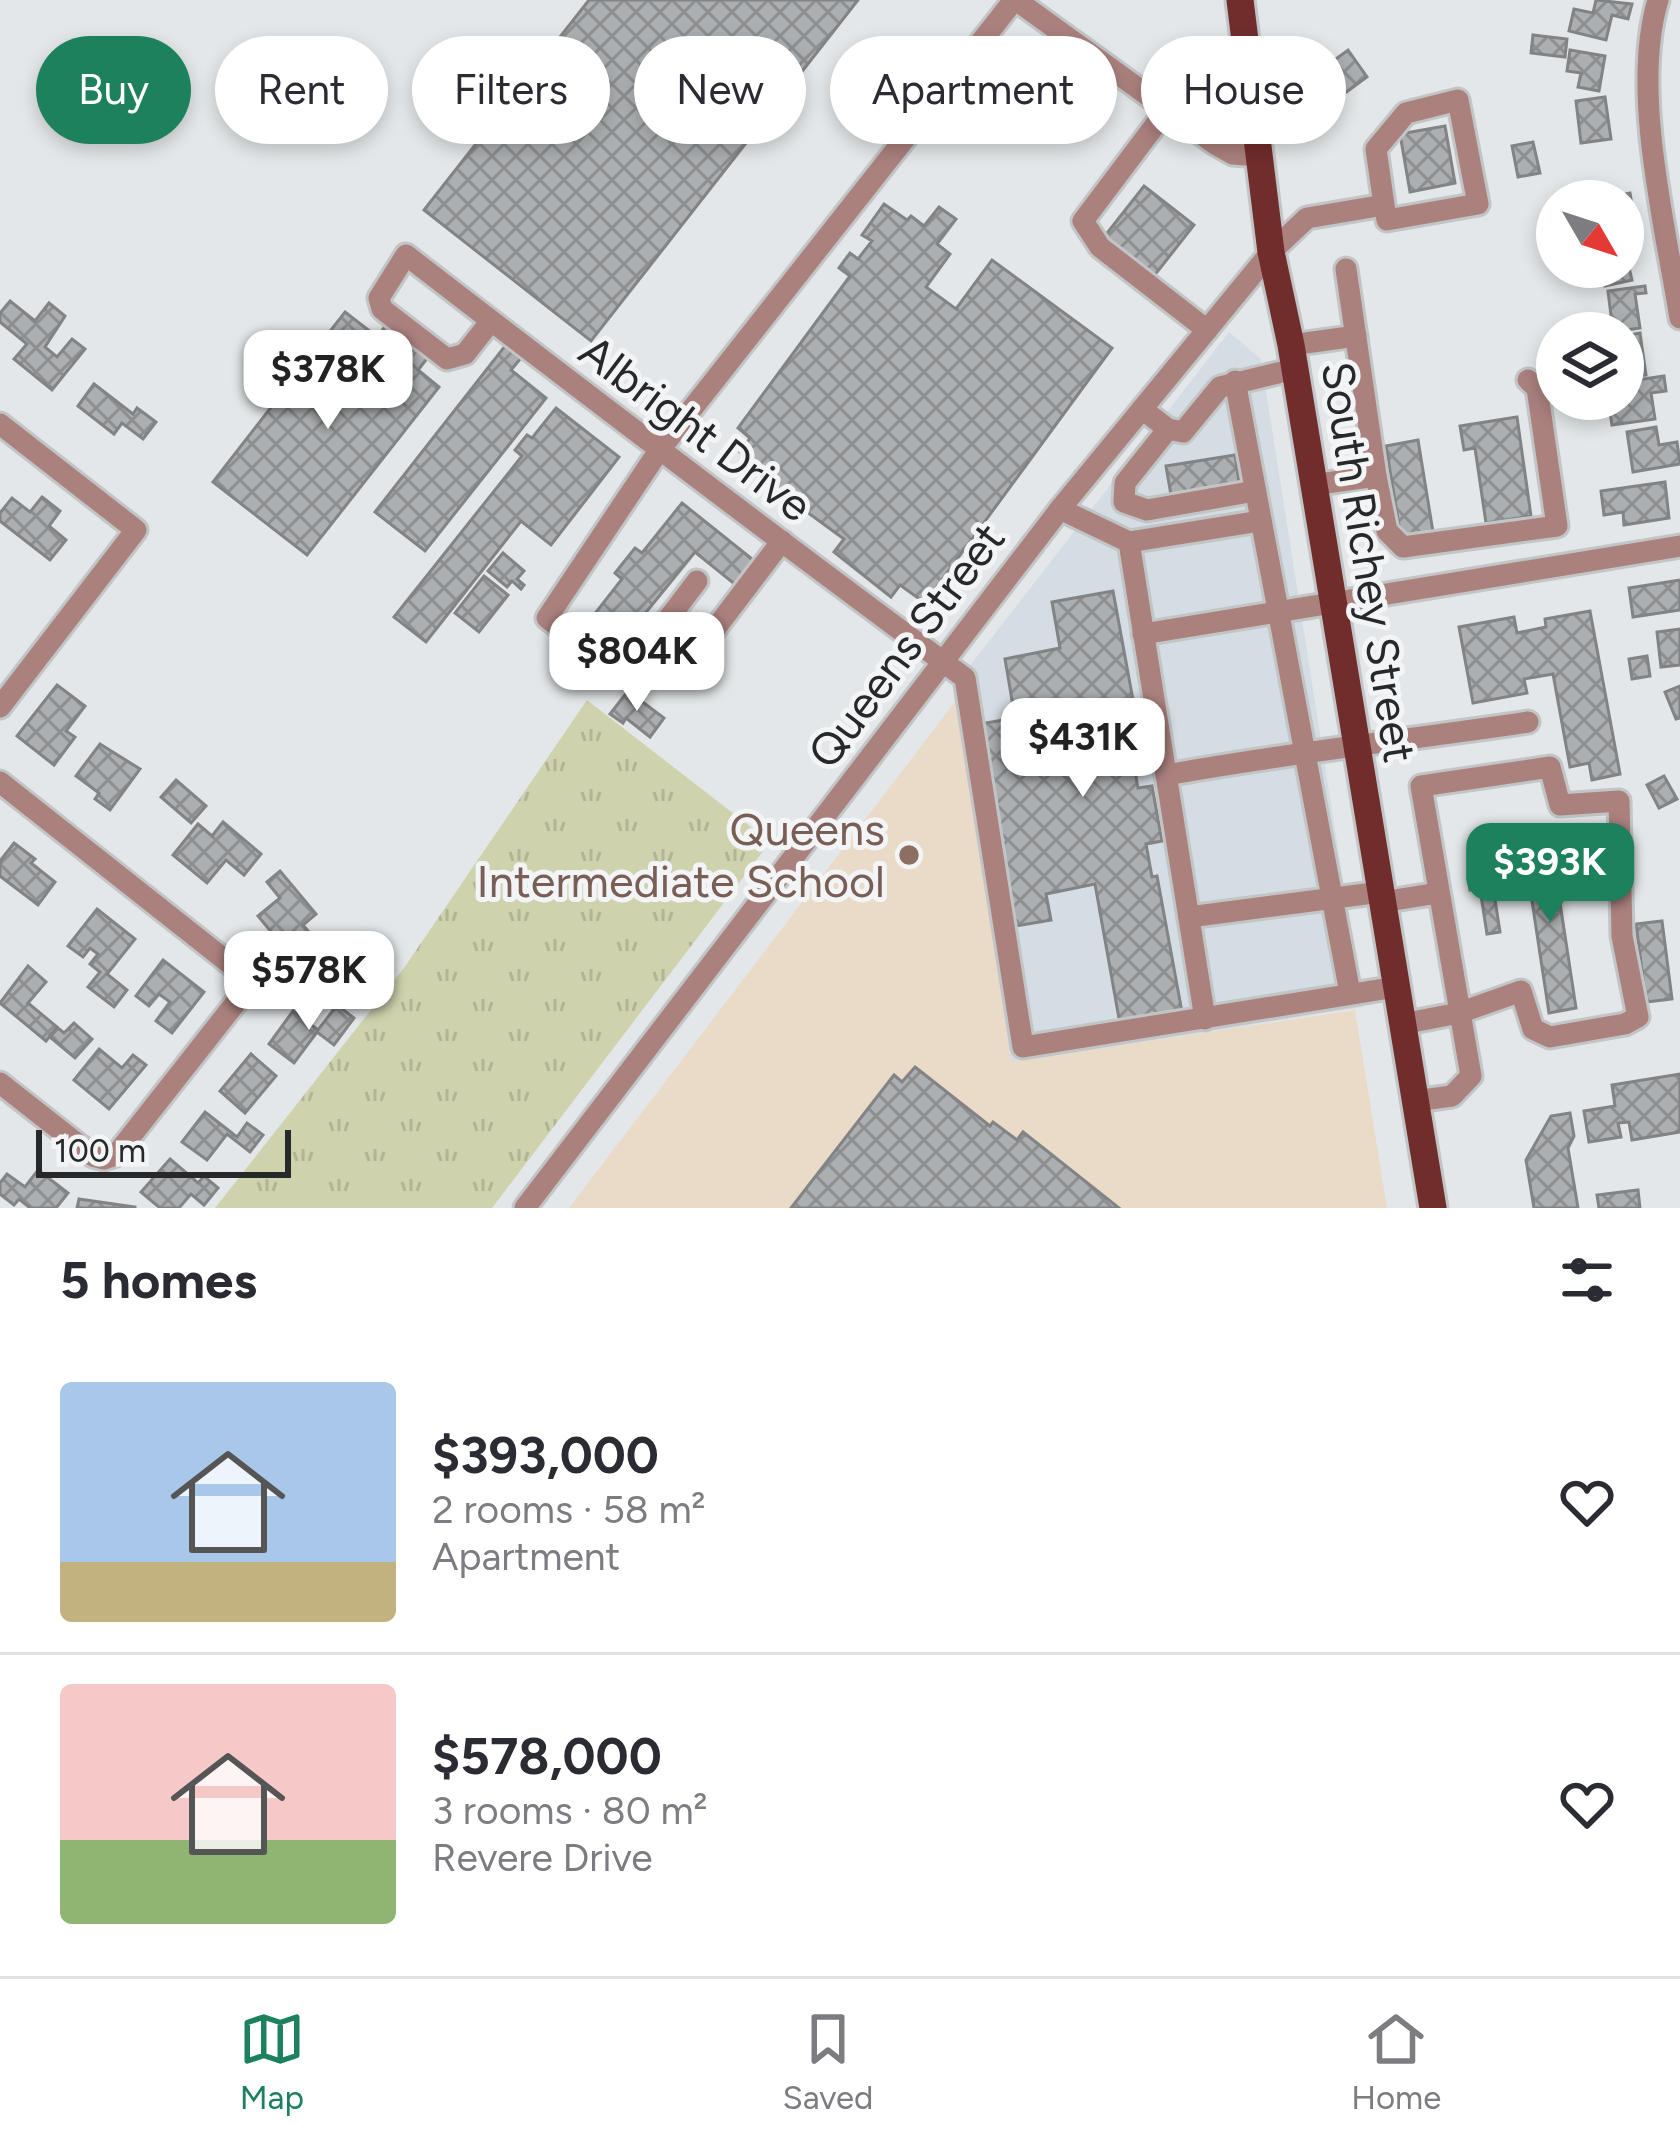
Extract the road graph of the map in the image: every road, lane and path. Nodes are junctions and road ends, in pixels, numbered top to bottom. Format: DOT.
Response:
graph roads {
  1 [pos="1015,0"];
  2 [pos="1240,0"];
  3 [pos="1658,0"];
  4 [pos="1041,7"];
  5 [pos="1141,92"];
  6 [pos="1141,144"];
  7 [pos="1217,144"];
  8 [pos="1260,156"];
  9 [pos="1384,205"];
  10 [pos="1671,211"];
  11 [pos="1271,252"];
  12 [pos="1346,269"];
  13 [pos="1680,318"];
  14 [pos="491,321"];
  15 [pos="1207,330"];
  16 [pos="1356,336"];
  17 [pos="1292,357"];
  18 [pos="1528,380"];
  19 [pos="1235,381"];
  20 [pos="1142,409"];
  21 [pos="0,424"];
  22 [pos="1168,429"];
  23 [pos="658,452"];
  24 [pos="1376,476"];
  25 [pos="1312,485"];
  26 [pos="1255,491"];
  27 [pos="1060,509"];
  28 [pos="1260,521"];
  29 [pos="1557,526"];
  30 [pos="782,542"];
  31 [pos="1129,542"];
  32 [pos="1433,543"];
  33 [pos="1680,547"];
  34 [pos="1564,565"];
  35 [pos="697,581"];
  36 [pos="1442,584"];
  37 [pos="1333,602"];
  38 [pos="1278,613"];
  39 [pos="1143,634"];
  40 [pos="942,661"];
  41 [pos="624,677"];
  42 [pos="0,707"];
  43 [pos="1528,722"];
  44 [pos="1357,747"];
  45 [pos="1304,750"];
  46 [pos="1166,775"];
  47 [pos="0,782"];
  48 [pos="1438,893"];
  49 [pos="1382,897"];
  50 [pos="1332,898"];
  51 [pos="1189,917"];
  52 [pos="1396,987"];
  53 [pos="1350,994"];
  54 [pos="1459,1013"];
  55 [pos="1205,1019"];
  56 [pos="1402,1024"];
  57 [pos="0,1083"];
  58 [pos="1415,1101"];
  59 [pos="525,1208"];
  60 [pos="1433,1208"];
  1 -- 4 [label="street"];
  1 -- 23 [label="street"];
  2 -- 8 [label="main road, South Richey Street"];
  3 -- 10 [label="street"];
  4 -- 5 [label="street"];
  6 -- 15 [label="street"];
  7 -- 8 [label="street"];
  8 -- 11 [label="main road, South Richey Street"];
  9 -- 9 [label="street, Queens Street"];
  9 -- 11 [label="street, Queens Street"];
  10 -- 13 [label="street"];
  11 -- 15 [label="street, Queens Street"];
  11 -- 17 [label="main road, South Richey Street"];
  12 -- 16 [label="street"];
  14 -- 14 [label="street, Albright Drive"];
  14 -- 23 [label="street, Albright Drive"];
  15 -- 20 [label="street, Queens Street"];
  16 -- 17 [label="street"];
  16 -- 24 [label="street"];
  17 -- 19 [label="street"];
  17 -- 25 [label="main road, South Richey Street"];
  18 -- 29 [label="street"];
  19 -- 22 [label="street"];
  19 -- 26 [label="street"];
  20 -- 22 [label="street"];
  20 -- 27 [label="street, Queens Street"];
  21 -- 42 [label="street"];
  22 -- 26 [label="street"];
  23 -- 30 [label="street, Albright Drive"];
  23 -- 41 [label="street"];
  24 -- 25 [label="street"];
  24 -- 32 [label="street"];
  25 -- 37 [label="main road, South Richey Street"];
  26 -- 28 [label="street"];
  27 -- 31 [label="street"];
  27 -- 40 [label="street, Queens Street"];
  28 -- 31 [label="street"];
  28 -- 38 [label="street"];
  29 -- 32 [label="street"];
  29 -- 34 [label="street"];
  30 -- 40 [label="street, Albright Drive"];
  30 -- 41 [label="street"];
  31 -- 39 [label="street"];
  32 -- 36 [label="street"];
  33 -- 34 [label="street"];
  34 -- 36 [label="street"];
  35 -- 41 [label="street"];
  36 -- 37 [label="street"];
  37 -- 38 [label="street"];
  37 -- 44 [label="main road, South Richey Street"];
  38 -- 39 [label="street"];
  38 -- 45 [label="street"];
  39 -- 46 [label="street"];
  40 -- 55 [label="street"];
  40 -- 59 [label="street, Queens Street"];
  43 -- 44 [label="street"];
  44 -- 45 [label="street"];
  44 -- 49 [label="main road, South Richey Street"];
  45 -- 46 [label="street"];
  45 -- 50 [label="street"];
  46 -- 51 [label="street"];
  47 -- 57 [label="street"];
  48 -- 49 [label="street"];
  48 -- 54 [label="street"];
  48 -- 54 [label="street"];
  49 -- 50 [label="street"];
  49 -- 52 [label="main road, South Richey Street"];
  50 -- 51 [label="street"];
  50 -- 53 [label="street"];
  51 -- 55 [label="street"];
  52 -- 53 [label="street"];
  52 -- 56 [label="main road, South Richey Street"];
  53 -- 55 [label="street"];
  54 -- 56 [label="street"];
  54 -- 58 [label="street"];
  56 -- 58 [label="main road, South Richey Street"];
  58 -- 60 [label="main road, South Richey Street"];
}
